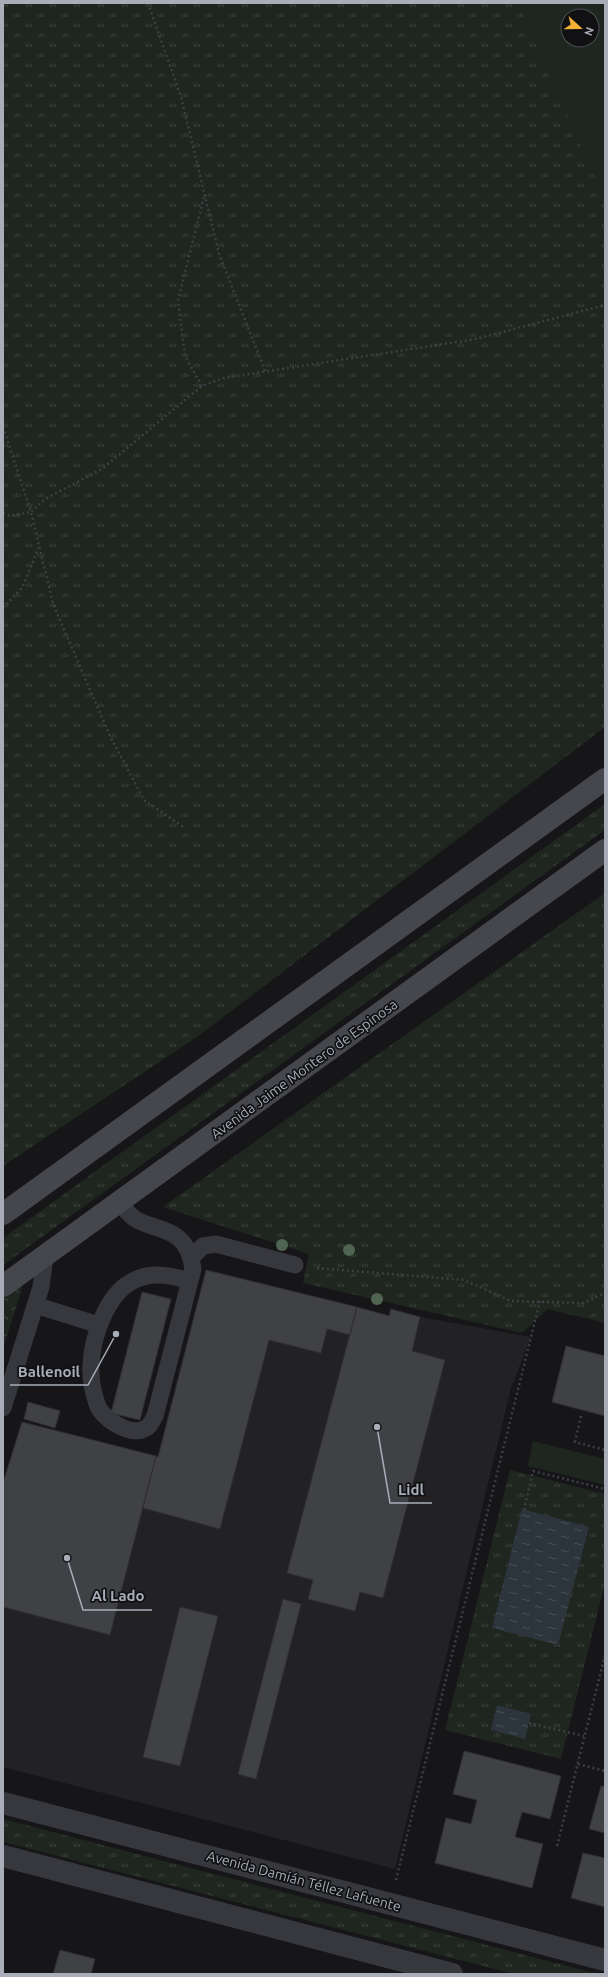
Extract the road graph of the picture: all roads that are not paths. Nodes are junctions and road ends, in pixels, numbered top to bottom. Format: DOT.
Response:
graph roads {
  1 [pos="605,779"];
  2 [pos="605,850"];
  3 [pos="122,1201"];
  4 [pos="3,1214"];
  5 [pos="45,1257"];
  6 [pos="192,1257"];
  7 [pos="295,1265"];
  8 [pos="190,1281"];
  9 [pos="3,1286"];
  10 [pos="35,1305"];
  11 [pos="99,1325"];
  12 [pos="3,1408"];
  13 [pos="3,1803"];
  14 [pos="3,1856"];
  15 [pos="605,1960"];
  16 [pos="452,1974"];
  1 -- 4 [label="main road"];
  2 -- 3 [label="main road, Avenida Jaime Montero de Espinosa"];
  3 -- 5 [label="main road, Avenida Jaime Montero de Espinosa"];
  3 -- 6 [label="lane"];
  5 -- 9 [label="main road, Avenida Jaime Montero de Espinosa"];
  5 -- 10 [label="lane"];
  6 -- 7 [label="lane"];
  6 -- 8 [label="lane"];
  8 -- 11 [label="lane"];
  8 -- 11 [label="lane"];
  10 -- 11 [label="lane"];
  10 -- 12 [label="lane"];
  13 -- 15 [label="street, Avenida Damián Téllez Lafuente"];
  14 -- 16 [label="street"];
}
